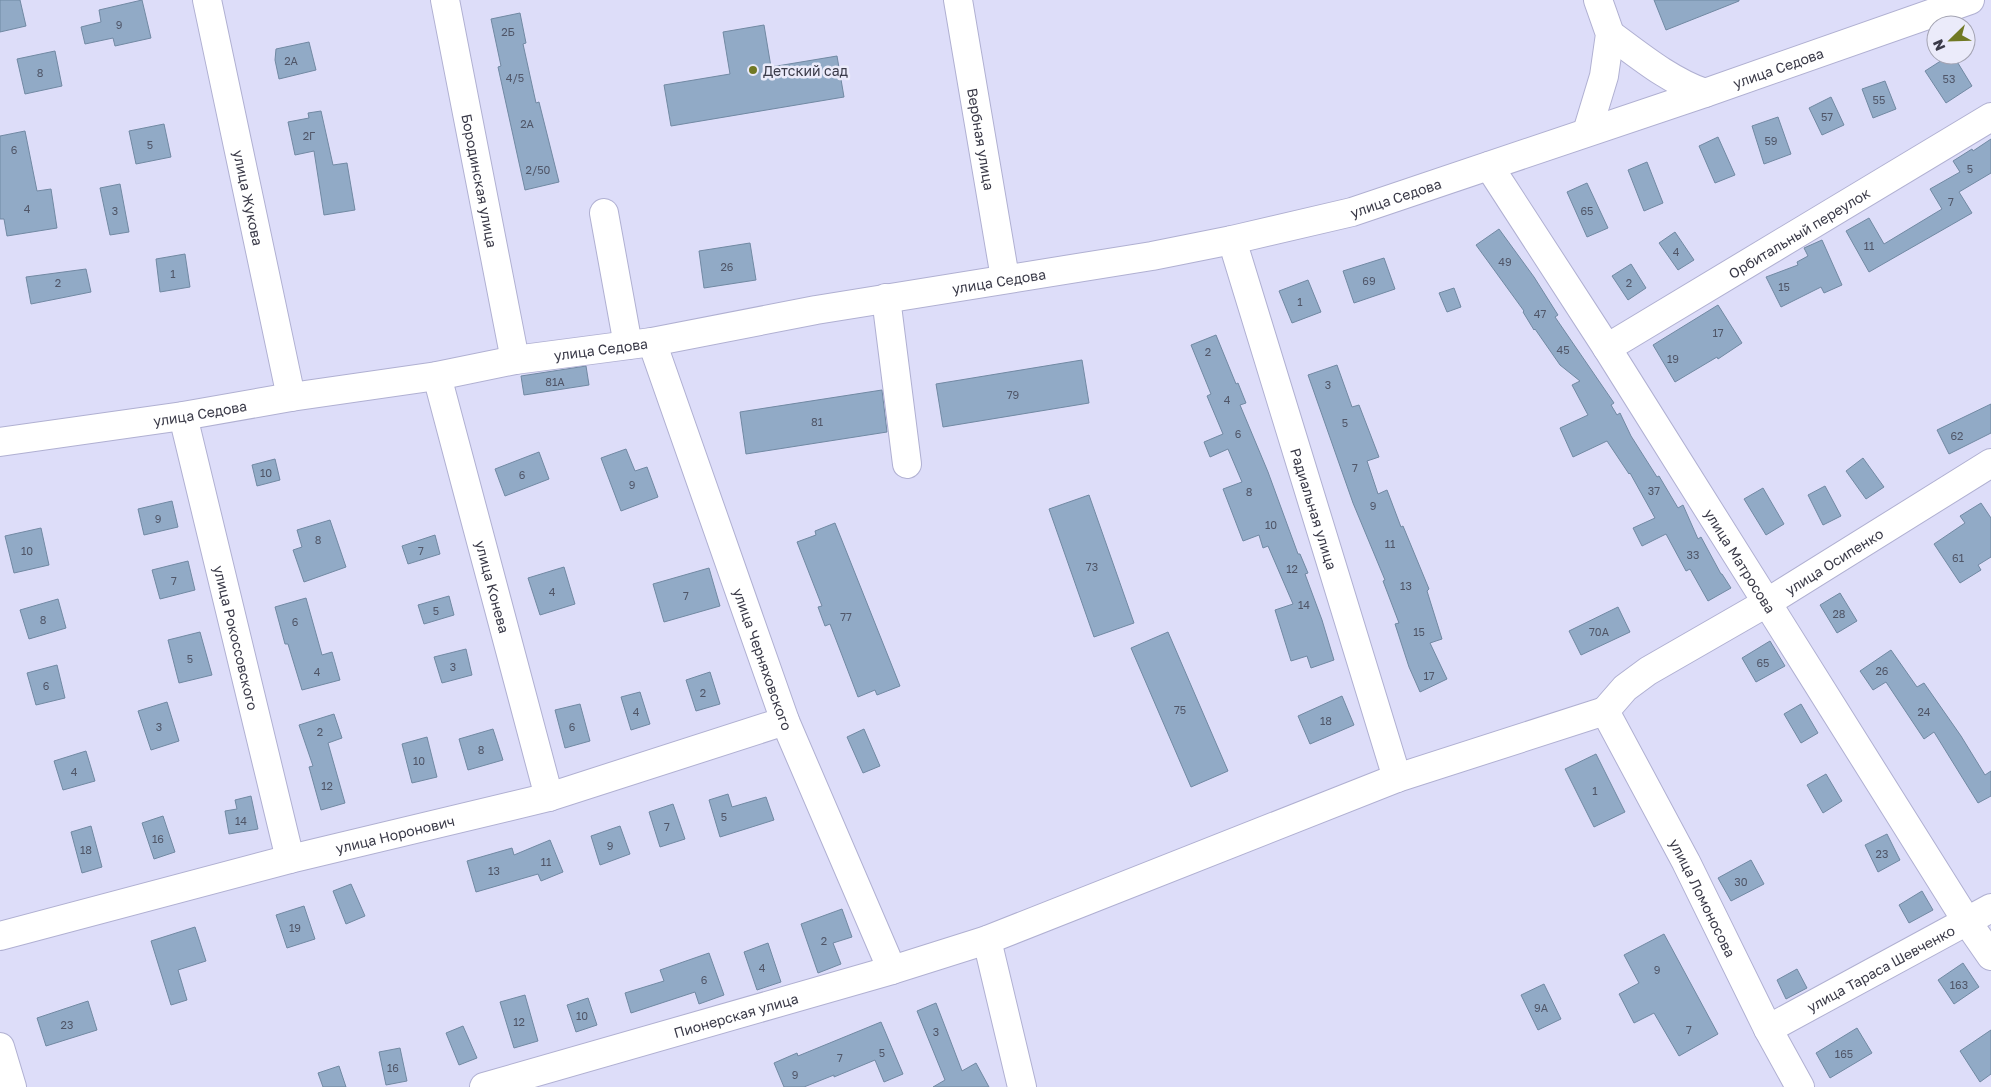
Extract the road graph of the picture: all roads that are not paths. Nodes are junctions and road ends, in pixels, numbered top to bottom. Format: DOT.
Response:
graph roads {
  1 [pos="207,0"];
  2 [pos="445,0"];
  3 [pos="449,0"];
  4 [pos="958,0"];
  5 [pos="1598,0"];
  6 [pos="1970,0"];
  7 [pos="1610,34"];
  8 [pos="1706,93"];
  9 [pos="1991,117"];
  10 [pos="1587,132"];
  11 [pos="1489,166"];
  12 [pos="604,213"];
  13 [pos="1232,240"];
  14 [pos="1006,278"];
  15 [pos="886,298"];
  16 [pos="640,344"];
  17 [pos="1607,348"];
  18 [pos="515,360"];
  19 [pos="437,376"];
  20 [pos="291,397"];
  21 [pos="183,416"];
  22 [pos="1,435"];
  23 [pos="1991,462"];
  24 [pos="907,464"];
  25 [pos="1768,602"];
  26 [pos="1605,711"];
  27 [pos="785,721"];
  28 [pos="1397,778"];
  29 [pos="549,796"];
  30 [pos="290,859"];
  31 [pos="1991,908"];
  32 [pos="1966,920"];
  33 [pos="0,936"];
  34 [pos="987,940"];
  35 [pos="1991,956"];
  36 [pos="892,970"];
  37 [pos="1768,1029"];
  38 [pos="0,1047"];
  39 [pos="12,1087"];
  40 [pos="484,1087"];
  41 [pos="1022,1087"];
  42 [pos="1800,1087"];
  1 -- 20 [label="street, улица Жукова"];
  2 -- 3 [label="street"];
  2 -- 18 [label="street, Бородинская улица"];
  4 -- 14 [label="street, Вербная улица"];
  5 -- 7 [label="street"];
  6 -- 8 [label="street, улица Седова"];
  7 -- 8 [label="street"];
  7 -- 10 [label="street"];
  8 -- 10 [label="street, улица Седова"];
  9 -- 17 [label="street, Орбитальный переулок"];
  10 -- 11 [label="street, улица Седова"];
  11 -- 13 [label="street, улица Седова"];
  11 -- 17 [label="street, улица Матросова"];
  12 -- 16 [label="street, улица Черняховского"];
  13 -- 14 [label="street, улица Седова"];
  13 -- 28 [label="street, Радиальная улица"];
  14 -- 15 [label="street, улица Седова"];
  15 -- 16 [label="street, улица Седова"];
  15 -- 24 [label="street"];
  16 -- 18 [label="street, улица Седова"];
  16 -- 27 [label="street, улица Черняховского"];
  17 -- 25 [label="street, улица Матросова"];
  18 -- 19 [label="street, улица Седова"];
  19 -- 20 [label="street, улица Седова"];
  19 -- 29 [label="street, улица Конева"];
  20 -- 21 [label="street, улица Седова"];
  21 -- 22 [label="street, улица Седова"];
  21 -- 30 [label="street, улица Рокоссовского"];
  23 -- 25 [label="street, улица Осипенко"];
  25 -- 26 [label="street, улица Осипенко"];
  25 -- 32 [label="street, улица Матросова"];
  26 -- 28 [label="street, Пионерская улица"];
  26 -- 37 [label="street, улица Ломоносова"];
  27 -- 29 [label="street, улица Норонович"];
  27 -- 36 [label="street, улица Черняховского"];
  28 -- 34 [label="street, Пионерская улица"];
  29 -- 30 [label="street, улица Норонович"];
  30 -- 33 [label="street, улица Норонович"];
  31 -- 32 [label="street, улица Тараса Шевченко"];
  32 -- 35 [label="street, улица Матросова"];
  32 -- 37 [label="street, улица Тараса Шевченко"];
  34 -- 36 [label="street, Пионерская улица"];
  34 -- 41 [label="street"];
  36 -- 40 [label="street, Пионерская улица"];
  37 -- 42 [label="street, улица Ломоносова"];
  38 -- 39 [label="street"];
}
